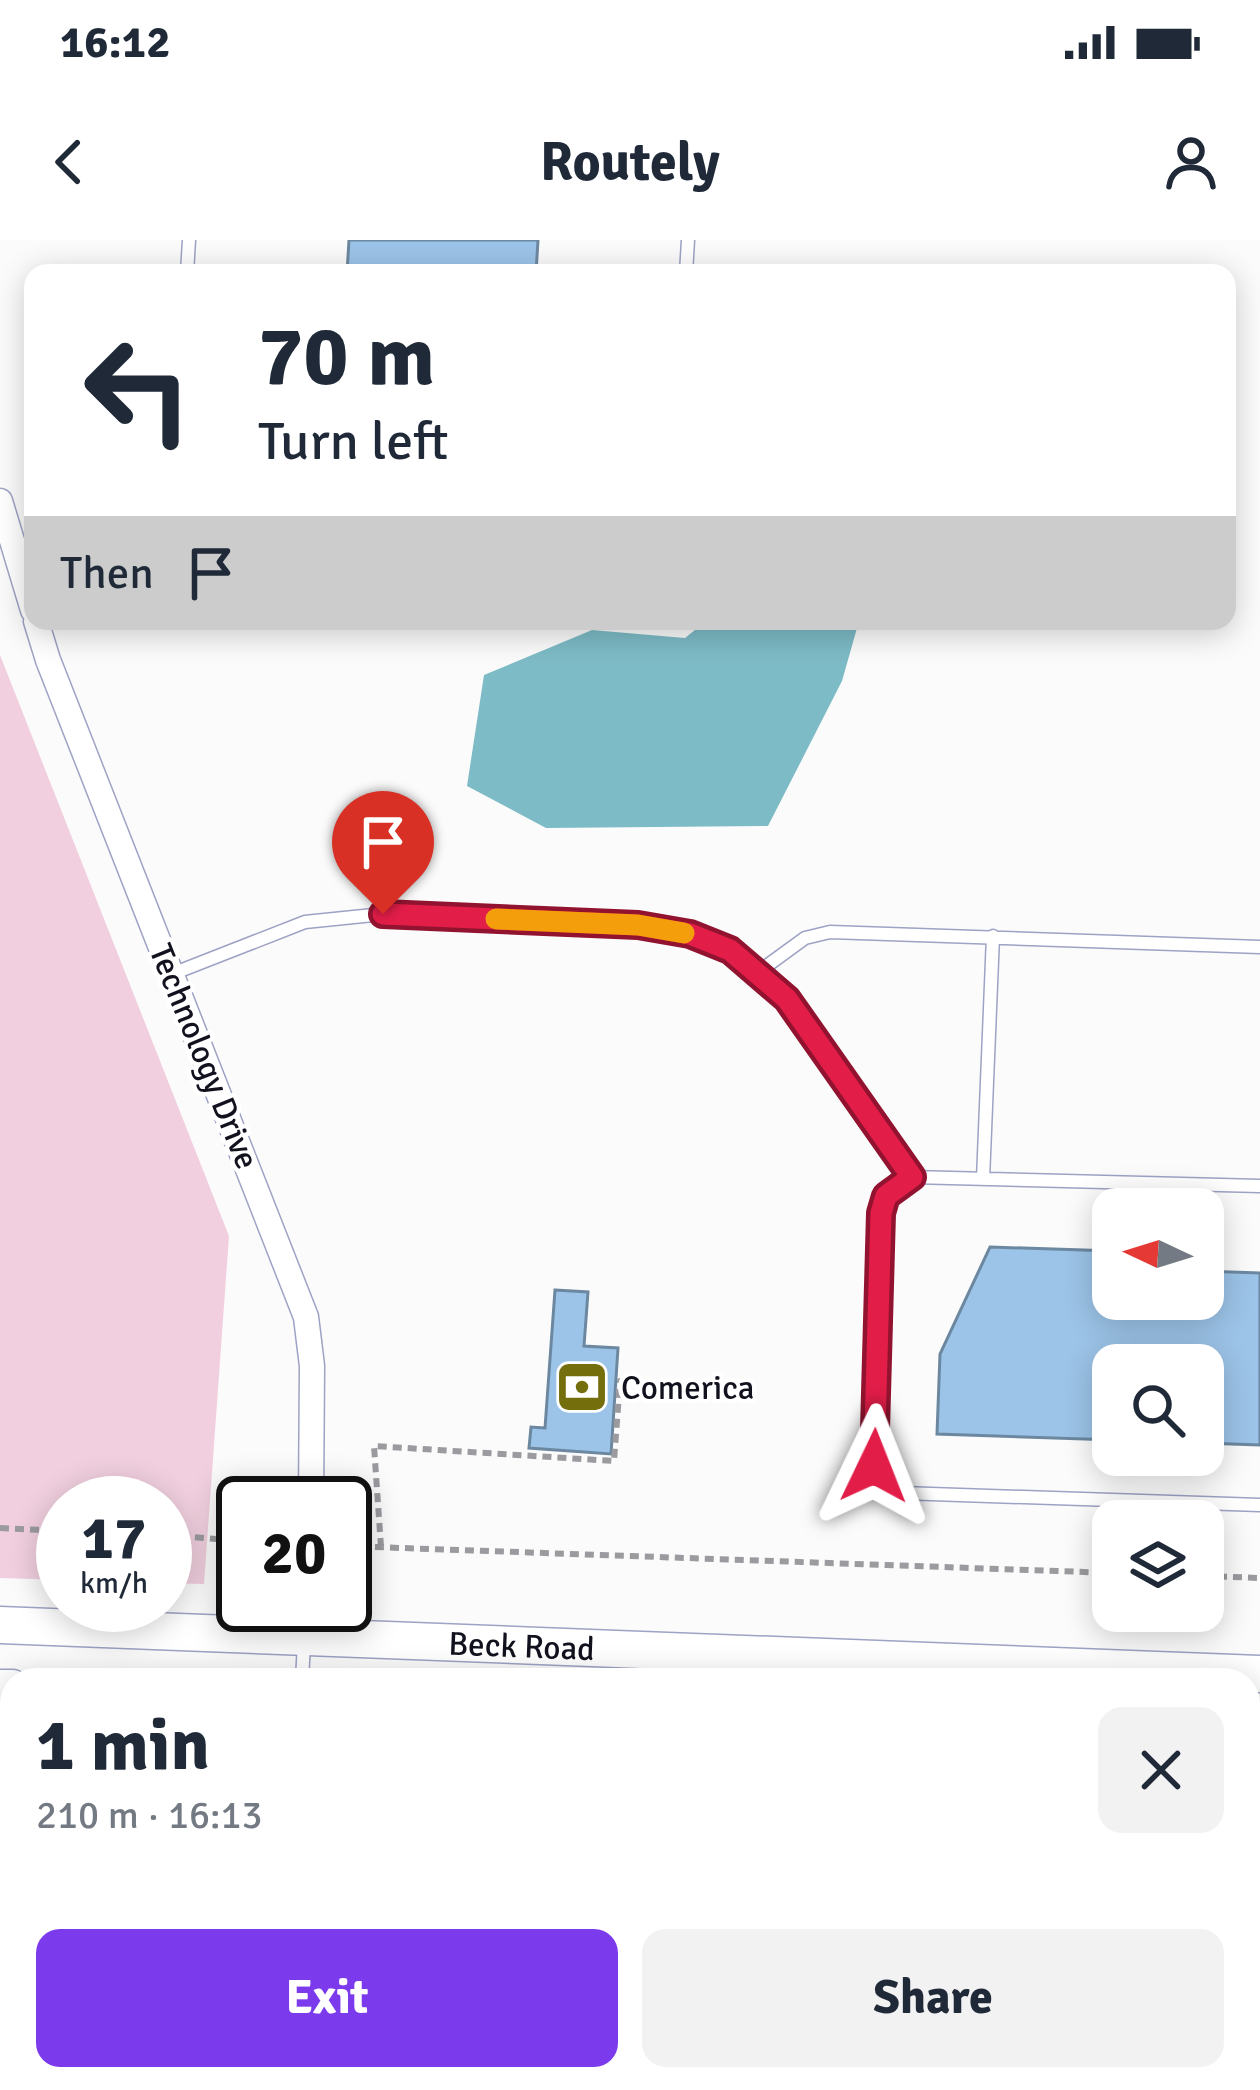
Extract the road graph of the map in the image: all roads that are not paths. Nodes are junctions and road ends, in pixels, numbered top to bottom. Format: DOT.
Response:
graph roads {
  1 [pos="0,501"];
  2 [pos="24,575"];
  3 [pos="39,630"];
  4 [pos="993,936"];
  5 [pos="1260,947"];
  6 [pos="172,974"];
  7 [pos="757,974"];
  8 [pos="912,1177"];
  9 [pos="983,1179"];
  10 [pos="1260,1186"];
  11 [pos="311,1476"];
  12 [pos="1260,1504"];
  13 [pos="216,1621"];
  14 [pos="0,1624"];
  15 [pos="372,1624"];
  16 [pos="304,1632"];
  17 [pos="303,1668"];
  18 [pos="1154,1668"];
  1 -- 2 [label="street"];
  3 -- 6 [label="street, Technology Drive"];
  4 -- 5 [label="lane"];
  4 -- 7 [label="lane"];
  4 -- 9 [label="lane"];
  6 -- 7 [label="lane"];
  6 -- 11 [label="street, Technology Drive"];
  7 -- 8 [label="lane"];
  8 -- 9 [label="lane"];
  8 -- 12 [label="lane"];
  9 -- 10 [label="lane"];
  13 -- 14 [label="main road, Beck Road"];
  15 -- 18 [label="main road, Beck Road"];
  16 -- 17 [label="lane"];
}
